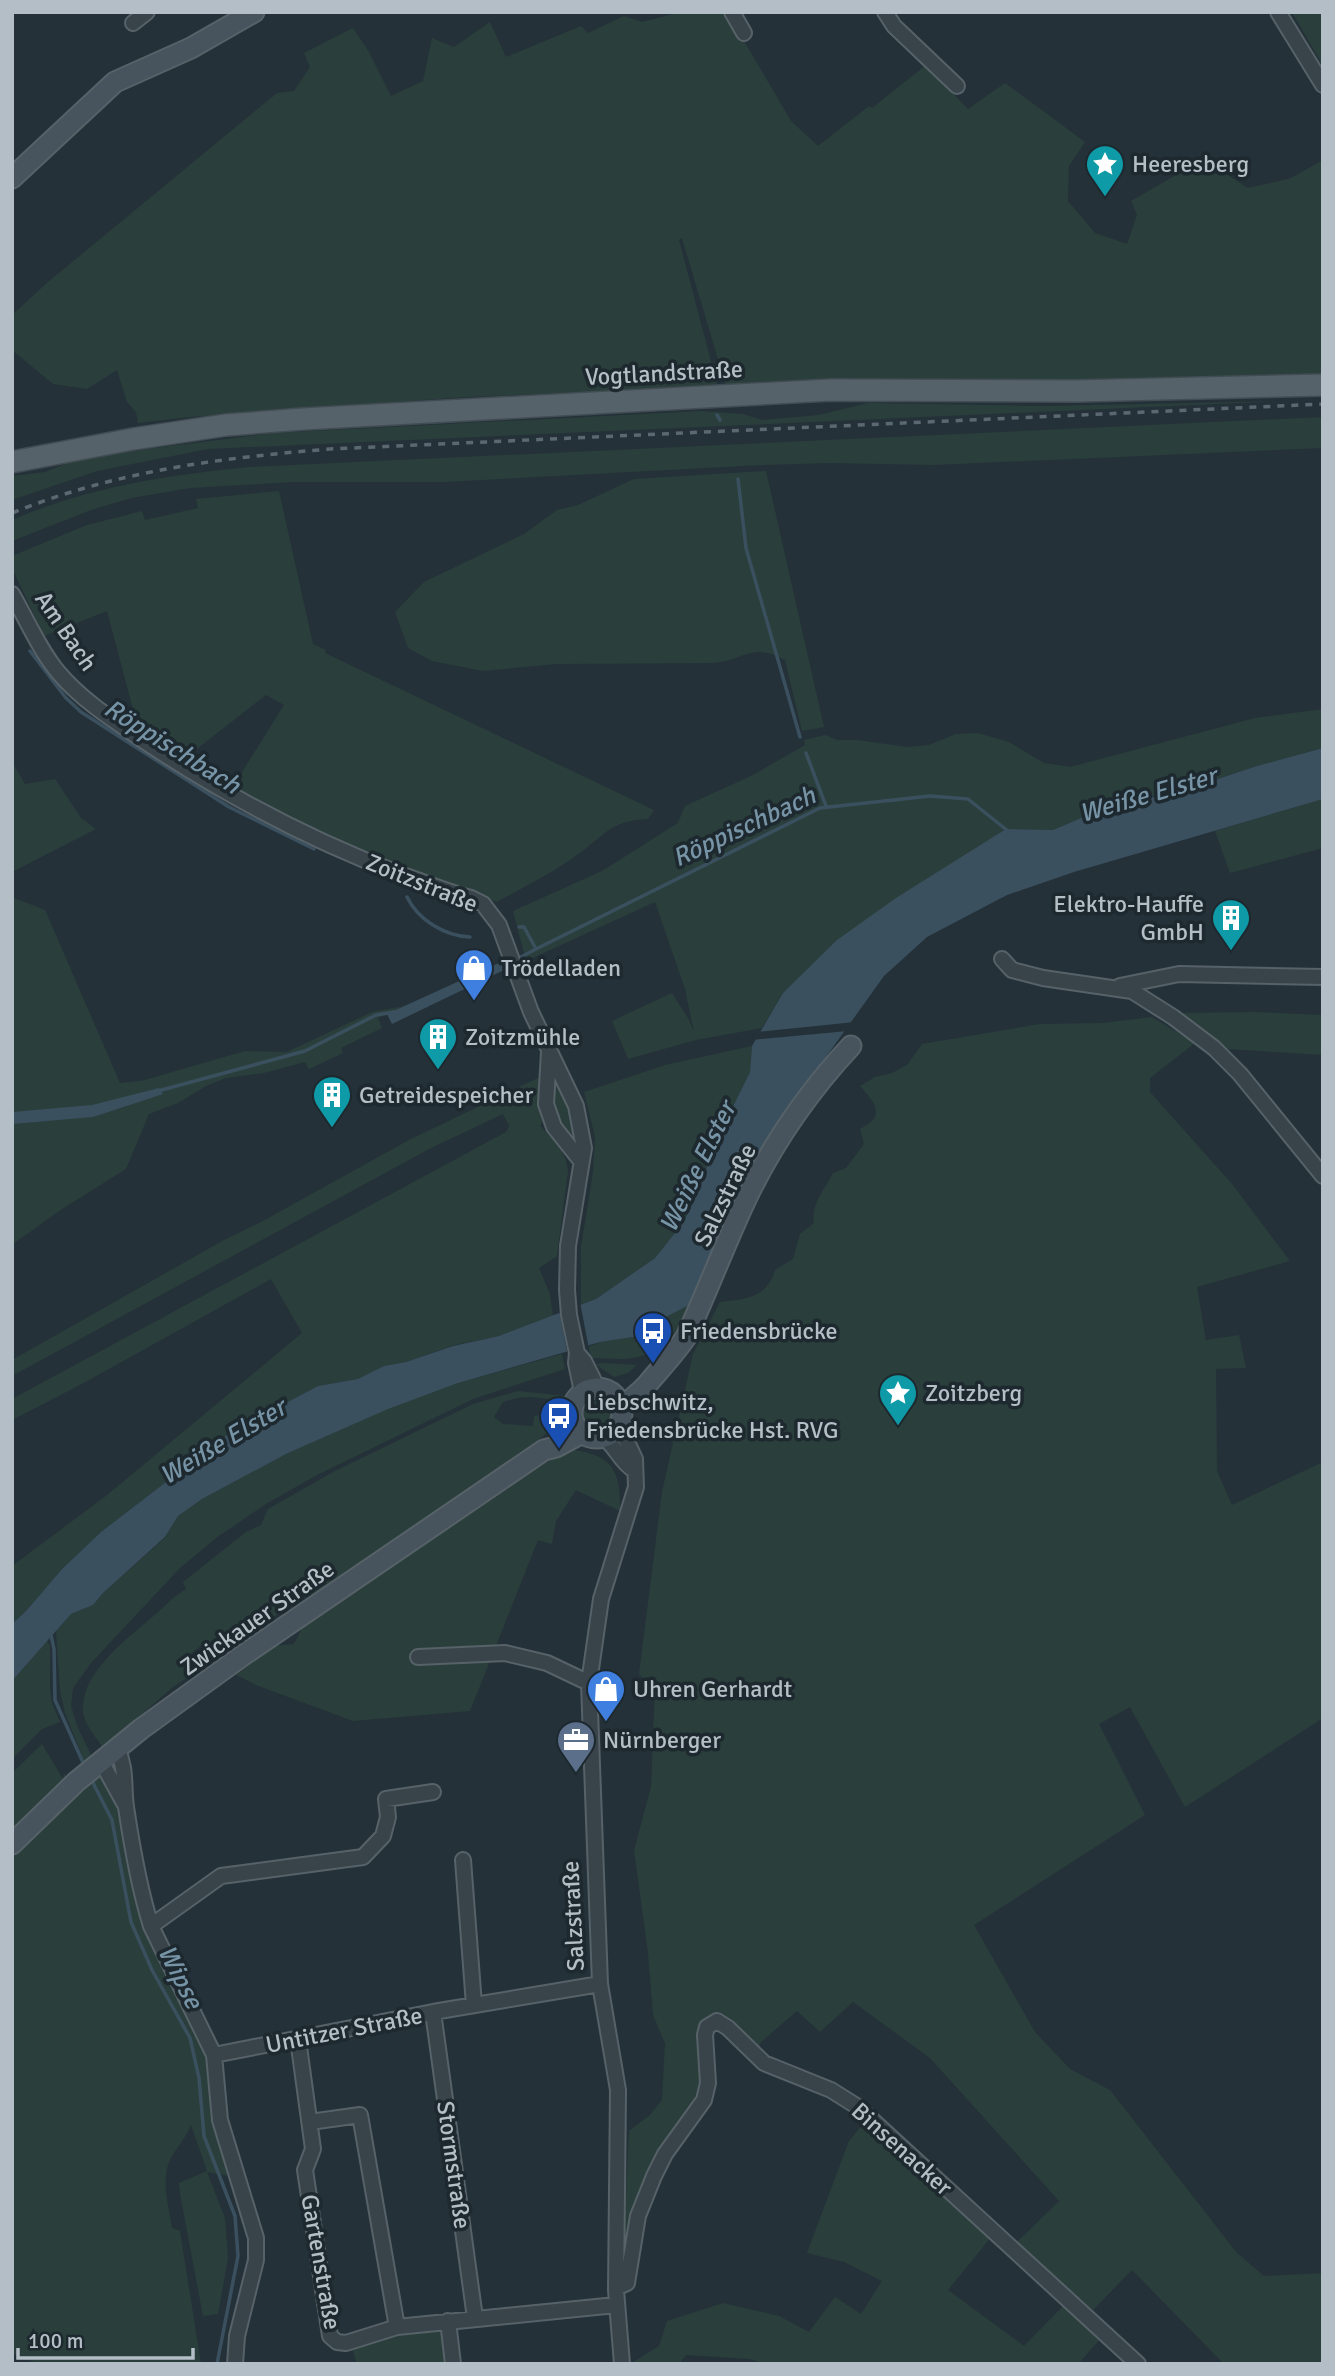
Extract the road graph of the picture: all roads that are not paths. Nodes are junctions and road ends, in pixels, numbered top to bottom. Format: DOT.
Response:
graph roads {
  1 [pos="147,12"];
  2 [pos="254,12"];
  3 [pos="732,12"];
  4 [pos="885,12"];
  5 [pos="1278,12"];
  6 [pos="133,23"];
  7 [pos="744,33"];
  8 [pos="1323,85"];
  9 [pos="957,86"];
  10 [pos="12,178"];
  11 [pos="1323,385"];
  12 [pos="17,459"];
  13 [pos="12,594"];
  14 [pos="254,808"];
  15 [pos="1002,959"];
  16 [pos="1323,977"];
  17 [pos="1115,987"];
  18 [pos="851,1046"];
  19 [pos="549,1051"];
  20 [pos="580,1161"];
  21 [pos="1322,1174"];
  22 [pos="606,1402"];
  23 [pos="577,1425"];
  24 [pos="603,1437"];
  25 [pos="634,1470"];
  26 [pos="418,1657"];
  27 [pos="589,1683"];
  28 [pos="106,1757"];
  29 [pos="433,1792"];
  30 [pos="126,1806"];
  31 [pos="12,1844"];
  32 [pos="463,1860"];
  33 [pos="151,1926"];
  34 [pos="600,1984"];
  35 [pos="474,2005"];
  36 [pos="433,2012"];
  37 [pos="298,2039"];
  38 [pos="214,2055"];
  39 [pos="310,2122"];
  40 [pos="616,2288"];
  41 [pos="617,2305"];
  42 [pos="475,2318"];
  43 [pos="448,2321"];
  44 [pos="397,2327"];
  45 [pos="235,2364"];
  46 [pos="453,2364"];
  47 [pos="622,2364"];
  48 [pos="1138,2364"];
  1 -- 6 [label="street"];
  2 -- 10 [label="main road"];
  3 -- 7 [label="street"];
  4 -- 9 [label="street"];
  5 -- 8 [label="street"];
  11 -- 12 [label="main road, Vogtlandstraße"];
  13 -- 14 [label="street, Am Bach"];
  14 -- 19 [label="street, Zoitzstraße"];
  15 -- 17 [label="street"];
  16 -- 17 [label="street"];
  17 -- 21 [label="street"];
  18 -- 22 [label="main road, Salzstraße"];
  19 -- 20 [label="street, Zoitzstraße"];
  19 -- 20 [label="street, Zoitzstraße"];
  20 -- 22 [label="street, Zoitzstraße"];
  22 -- 23 [label="main road"];
  22 -- 24 [label="main road"];
  22 -- 25 [label="street, Salzstraße"];
  23 -- 24 [label="main road"];
  23 -- 28 [label="main road, Zwickauer Straße"];
  24 -- 25 [label="street"];
  25 -- 27 [label="street, Salzstraße"];
  26 -- 27 [label="street"];
  27 -- 34 [label="street, Salzstraße"];
  28 -- 30 [label="street"];
  28 -- 30 [label="street"];
  28 -- 31 [label="main road, Zwickauer Straße"];
  29 -- 33 [label="street"];
  30 -- 33 [label="street"];
  32 -- 35 [label="street"];
  33 -- 38 [label="street"];
  34 -- 35 [label="street, Untitzer Straße"];
  34 -- 40 [label="street, Salzstraße"];
  35 -- 36 [label="street, Untitzer Straße"];
  36 -- 37 [label="street, Untitzer Straße"];
  36 -- 42 [label="street, Stormstraße"];
  37 -- 38 [label="street, Untitzer Straße"];
  37 -- 39 [label="street, Gartenstraße"];
  38 -- 45 [label="street"];
  39 -- 44 [label="street"];
  39 -- 44 [label="street, Gartenstraße"];
  40 -- 41 [label="street, Salzstraße"];
  40 -- 48 [label="street, Binsenacker"];
  41 -- 42 [label="street, Gartenstraße"];
  41 -- 47 [label="street, Salzstraße"];
  42 -- 43 [label="street, Gartenstraße"];
  43 -- 44 [label="street, Gartenstraße"];
  43 -- 46 [label="street"];
}
